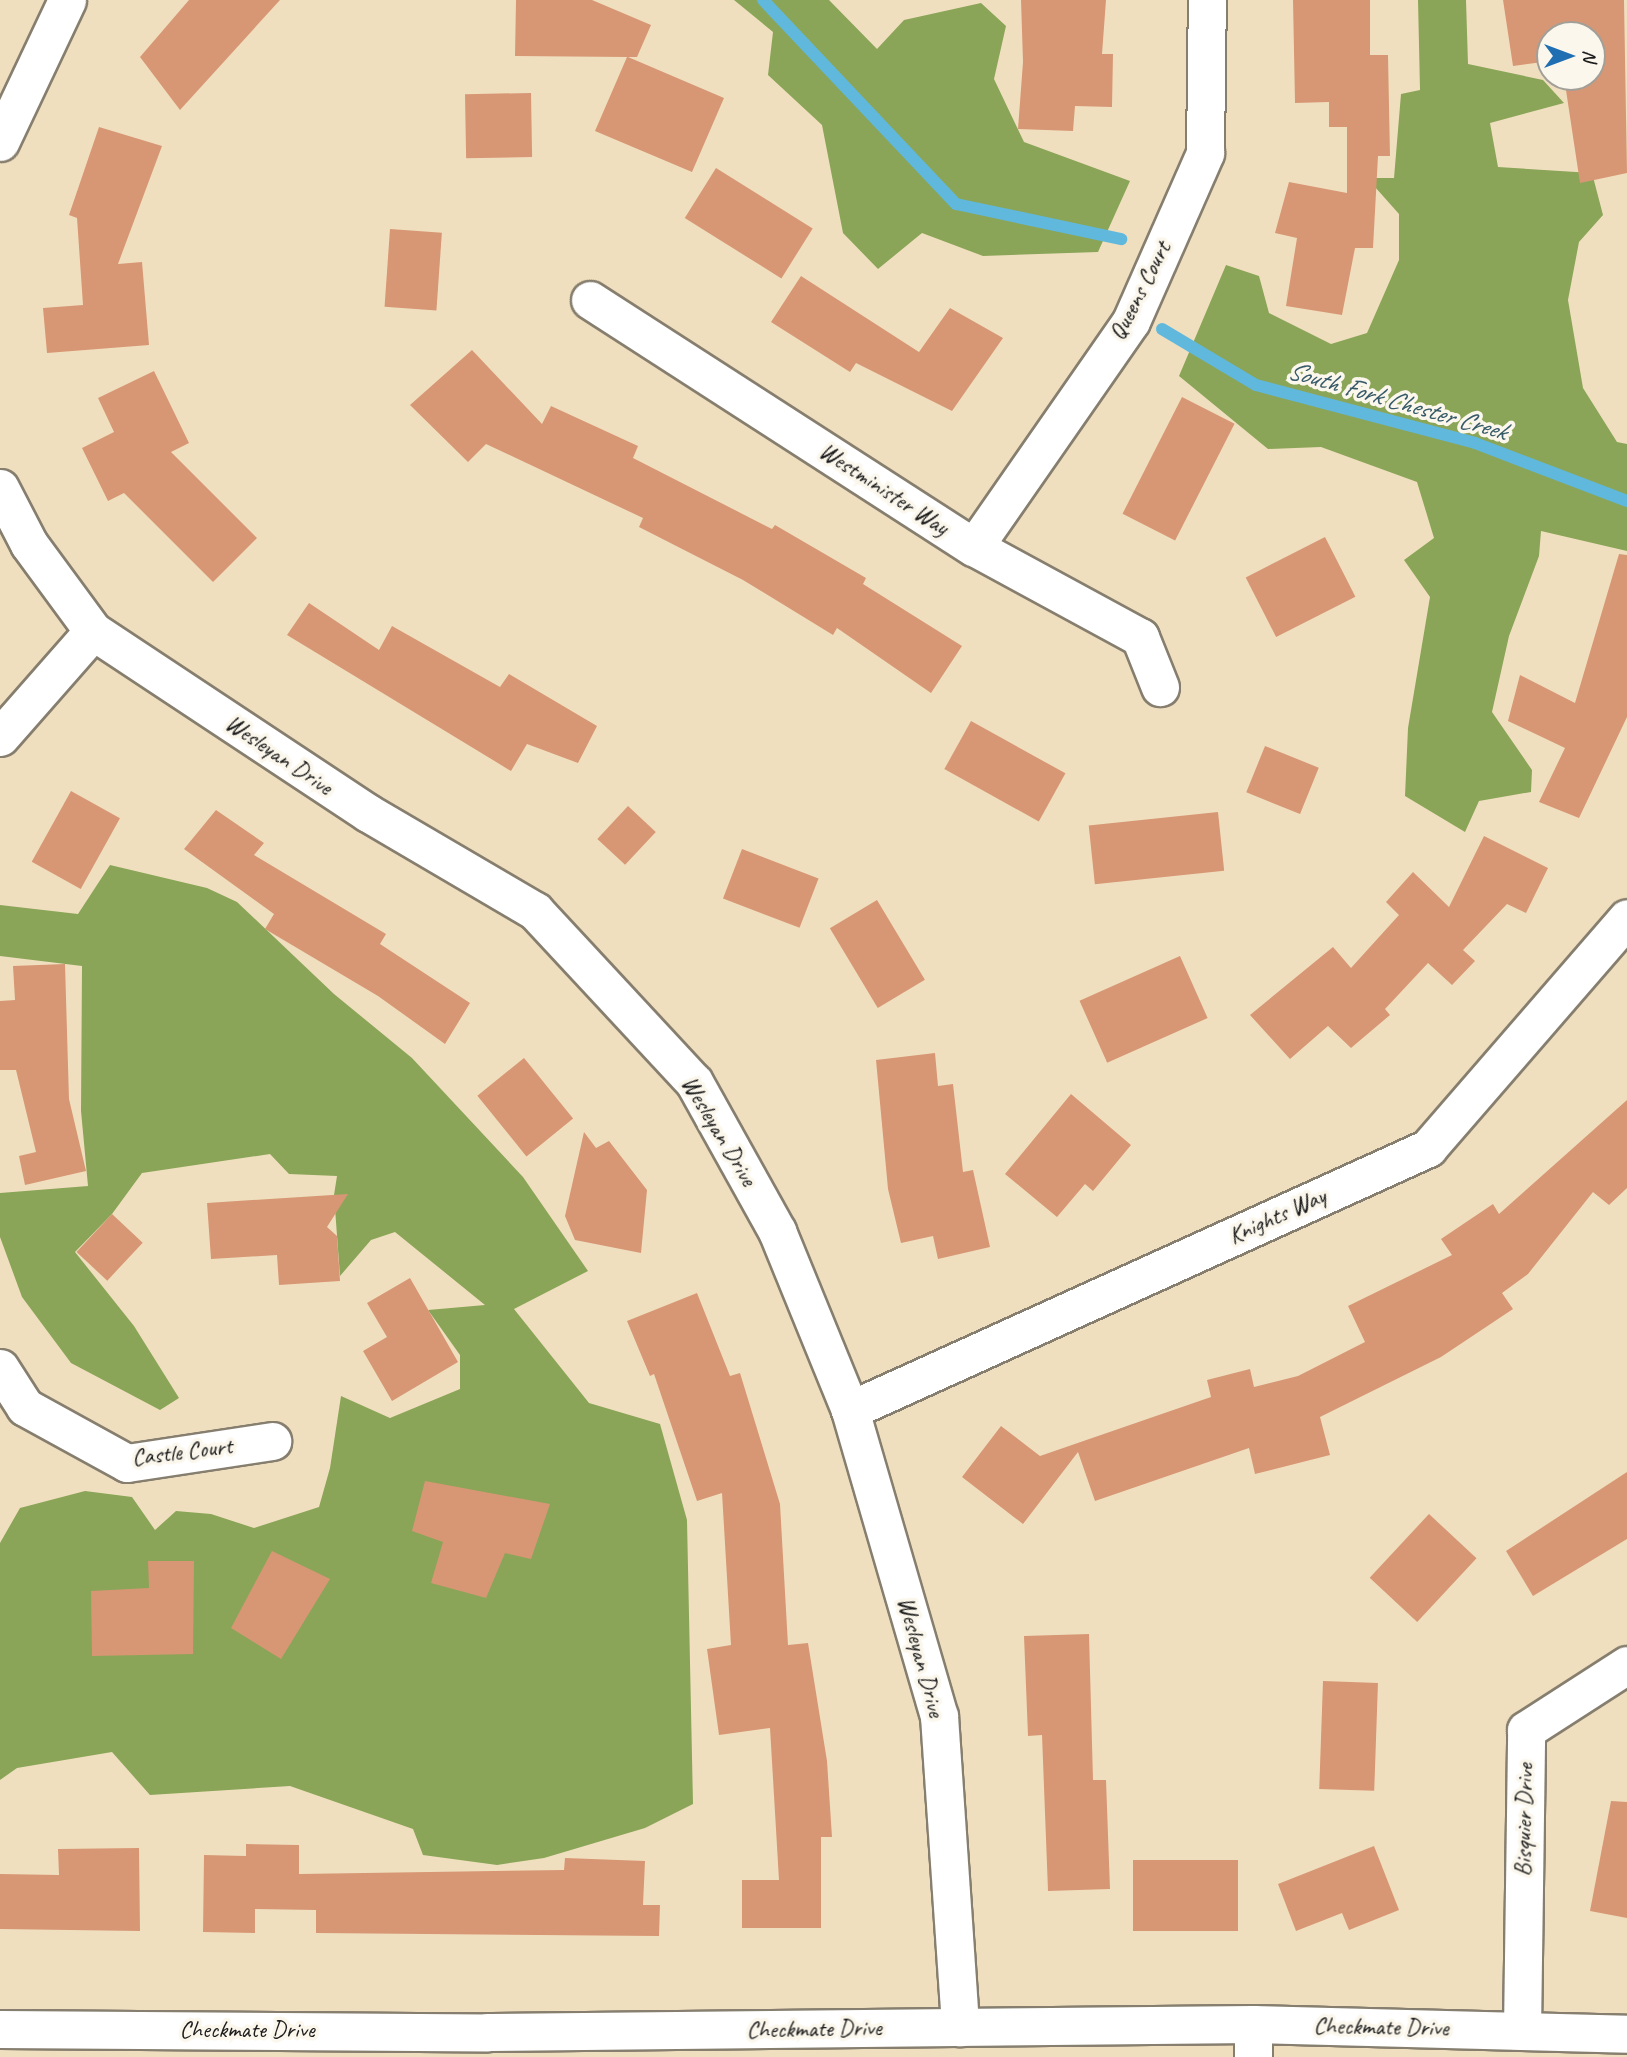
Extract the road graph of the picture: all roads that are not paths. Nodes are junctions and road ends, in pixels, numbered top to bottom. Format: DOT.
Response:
graph roads {
  1 [pos="67,0"];
  2 [pos="1207,0"];
  3 [pos="0,142"];
  4 [pos="590,300"];
  5 [pos="0,488"];
  6 [pos="974,547"];
  7 [pos="93,631"];
  8 [pos="1160,687"];
  9 [pos="0,737"];
  10 [pos="1627,918"];
  11 [pos="0,1368"];
  12 [pos="850,1410"];
  13 [pos="272,1441"];
  14 [pos="1627,1665"];
  15 [pos="960,2027"];
  16 [pos="0,2029"];
  17 [pos="1522,2030"];
  18 [pos="1627,2034"];
  19 [pos="1253,2041"];
  20 [pos="487,2045"];
  1 -- 3 [label="street"];
  2 -- 6 [label="street, Queens Court"];
  4 -- 6 [label="street, Westminister Way"];
  5 -- 7 [label="street, Wesleyan Drive"];
  6 -- 8 [label="street, Westminister Way"];
  7 -- 9 [label="street"];
  7 -- 12 [label="street, Wesleyan Drive"];
  10 -- 12 [label="street, Knights Way"];
  11 -- 13 [label="street, Castle Court"];
  12 -- 15 [label="street, Wesleyan Drive"];
  14 -- 17 [label="street, Bisquier Drive"];
  15 -- 19 [label="street, Checkmate Drive"];
  15 -- 20 [label="street, Checkmate Drive"];
  16 -- 20 [label="street, Checkmate Drive"];
  17 -- 18 [label="street, Checkmate Drive"];
  17 -- 19 [label="street, Checkmate Drive"];
}
